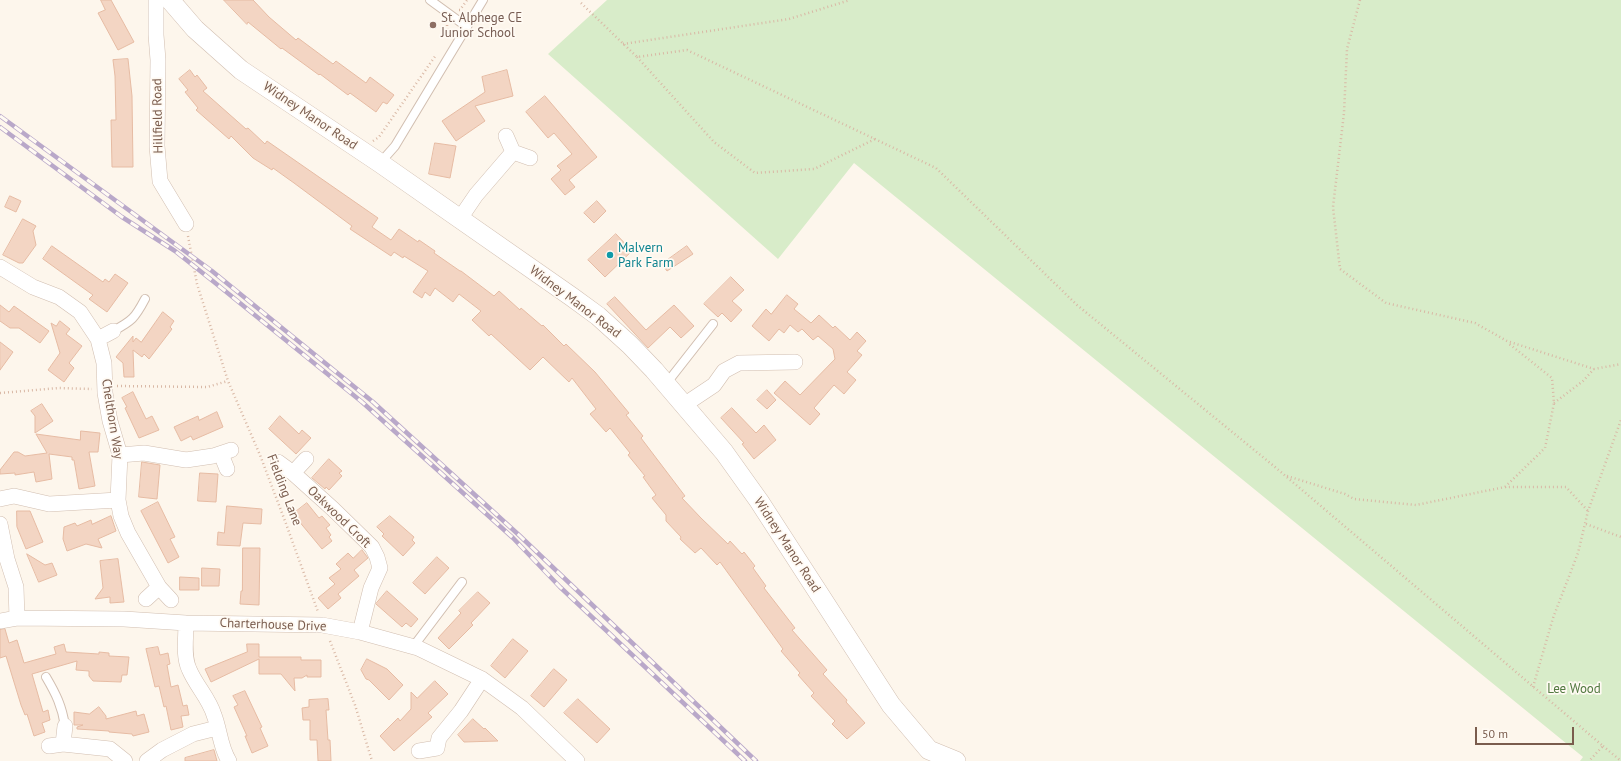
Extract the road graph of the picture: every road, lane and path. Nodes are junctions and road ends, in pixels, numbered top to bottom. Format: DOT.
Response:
graph roads {
  1 [pos="156,0"];
  2 [pos="170,0"];
  3 [pos="430,0"];
  4 [pos="467,0"];
  5 [pos="483,0"];
  6 [pos="850,0"];
  7 [pos="1360,0"];
  8 [pos="581,3"];
  9 [pos="456,10"];
  10 [pos="446,23"];
  11 [pos="467,27"];
  12 [pos="448,37"];
  13 [pos="623,44"];
  14 [pos="440,49"];
  15 [pos="637,57"];
  16 [pos="506,136"];
  17 [pos="875,139"];
  18 [pos="373,141"];
  19 [pos="512,152"];
  20 [pos="530,158"];
  21 [pos="380,163"];
  22 [pos="460,220"];
  23 [pos="186,224"];
  24 [pos="0,267"];
  25 [pos="145,299"];
  26 [pos="713,324"];
  27 [pos="113,331"];
  28 [pos="98,339"];
  29 [pos="1507,341"];
  30 [pos="795,362"];
  31 [pos="1621,364"];
  32 [pos="1594,369"];
  33 [pos="228,381"];
  34 [pos="666,384"];
  35 [pos="114,386"];
  36 [pos="98,389"];
  37 [pos="0,394"];
  38 [pos="1554,403"];
  39 [pos="684,405"];
  40 [pos="1621,420"];
  41 [pos="120,455"];
  42 [pos="306,459"];
  43 [pos="278,462"];
  44 [pos="227,469"];
  45 [pos="293,473"];
  46 [pos="1284,475"];
  47 [pos="1505,487"];
  48 [pos="0,499"];
  49 [pos="118,500"];
  50 [pos="1588,511"];
  51 [pos="0,524"];
  52 [pos="1586,524"];
  53 [pos="1621,537"];
  54 [pos="462,582"];
  55 [pos="159,587"];
  56 [pos="146,599"];
  57 [pos="172,600"];
  58 [pos="17,618"];
  59 [pos="0,621"];
  60 [pos="186,623"];
  61 [pos="322,625"];
  62 [pos="360,632"];
  63 [pos="413,647"];
  64 [pos="46,677"];
  65 [pos="482,679"];
  66 [pos="1534,687"];
  67 [pos="65,726"];
  68 [pos="218,728"];
  69 [pos="1603,746"];
  70 [pos="418,751"];
  71 [pos="439,754"];
  72 [pos="125,761"];
  73 [pos="147,761"];
  74 [pos="229,761"];
  75 [pos="372,761"];
  76 [pos="577,761"];
  77 [pos="956,761"];
  78 [pos="1589,761"];
  79 [pos="1621,761"];
  1 -- 23 [label="street, Hillfield Road"];
  2 -- 21 [label="street, Widney Manor Road"];
  3 -- 11 [label="lane"];
  4 -- 9 [label="path"];
  5 -- 11 [label="lane"];
  6 -- 13 [label="path"];
  7 -- 29 [label="path"];
  8 -- 13 [label="path"];
  10 -- 12 [label="path"];
  11 -- 21 [label="lane"];
  13 -- 15 [label="path"];
  14 -- 18 [label="path"];
  15 -- 17 [label="path"];
  15 -- 17 [label="path"];
  16 -- 19 [label="street"];
  17 -- 46 [label="path"];
  19 -- 20 [label="street"];
  19 -- 22 [label="street"];
  21 -- 22 [label="street, Widney Manor Road"];
  22 -- 34 [label="street, Widney Manor Road"];
  23 -- 33 [label="path, Fielding Lane"];
  24 -- 28 [label="street, Chelthorn Way"];
  25 -- 27 [label="lane"];
  26 -- 34 [label="lane"];
  27 -- 28 [label="street"];
  28 -- 41 [label="street, Chelthorn Way"];
  29 -- 32 [label="path"];
  29 -- 38 [label="path"];
  30 -- 39 [label="street"];
  31 -- 32 [label="path"];
  32 -- 38 [label="path"];
  33 -- 35 [label="path"];
  33 -- 61 [label="path, Fielding Lane"];
  34 -- 39 [label="street, Widney Manor Road"];
  36 -- 37 [label="path"];
  38 -- 47 [label="path"];
  39 -- 77 [label="street, Widney Manor Road"];
  40 -- 50 [label="path"];
  41 -- 44 [label="street"];
  41 -- 49 [label="street, Chelthorn Way"];
  42 -- 45 [label="street"];
  43 -- 45 [label="street, Oakwood Croft"];
  45 -- 62 [label="street, Oakwood Croft"];
  46 -- 47 [label="path"];
  46 -- 66 [label="path"];
  47 -- 50 [label="path"];
  48 -- 49 [label="street"];
  49 -- 55 [label="street, Chelthorn Way"];
  50 -- 52 [label="path"];
  51 -- 58 [label="street"];
  52 -- 53 [label="path"];
  52 -- 66 [label="path"];
  54 -- 63 [label="lane"];
  55 -- 56 [label="street"];
  55 -- 57 [label="street, Chelthorn Way"];
  58 -- 59 [label="street, Charterhouse Drive"];
  58 -- 60 [label="street, Charterhouse Drive"];
  60 -- 61 [label="street, Charterhouse Drive"];
  60 -- 68 [label="street"];
  61 -- 62 [label="street, Charterhouse Drive"];
  61 -- 75 [label="path, Fielding Lane"];
  62 -- 63 [label="street, Charterhouse Drive"];
  63 -- 65 [label="street, Charterhouse Drive"];
  64 -- 67 [label="lane"];
  65 -- 71 [label="street"];
  65 -- 76 [label="street, Charterhouse Drive"];
  66 -- 69 [label="path"];
  67 -- 72 [label="street"];
  68 -- 73 [label="street"];
  68 -- 74 [label="street"];
  69 -- 78 [label="path"];
  69 -- 79 [label="path"];
  70 -- 71 [label="street"];
}
